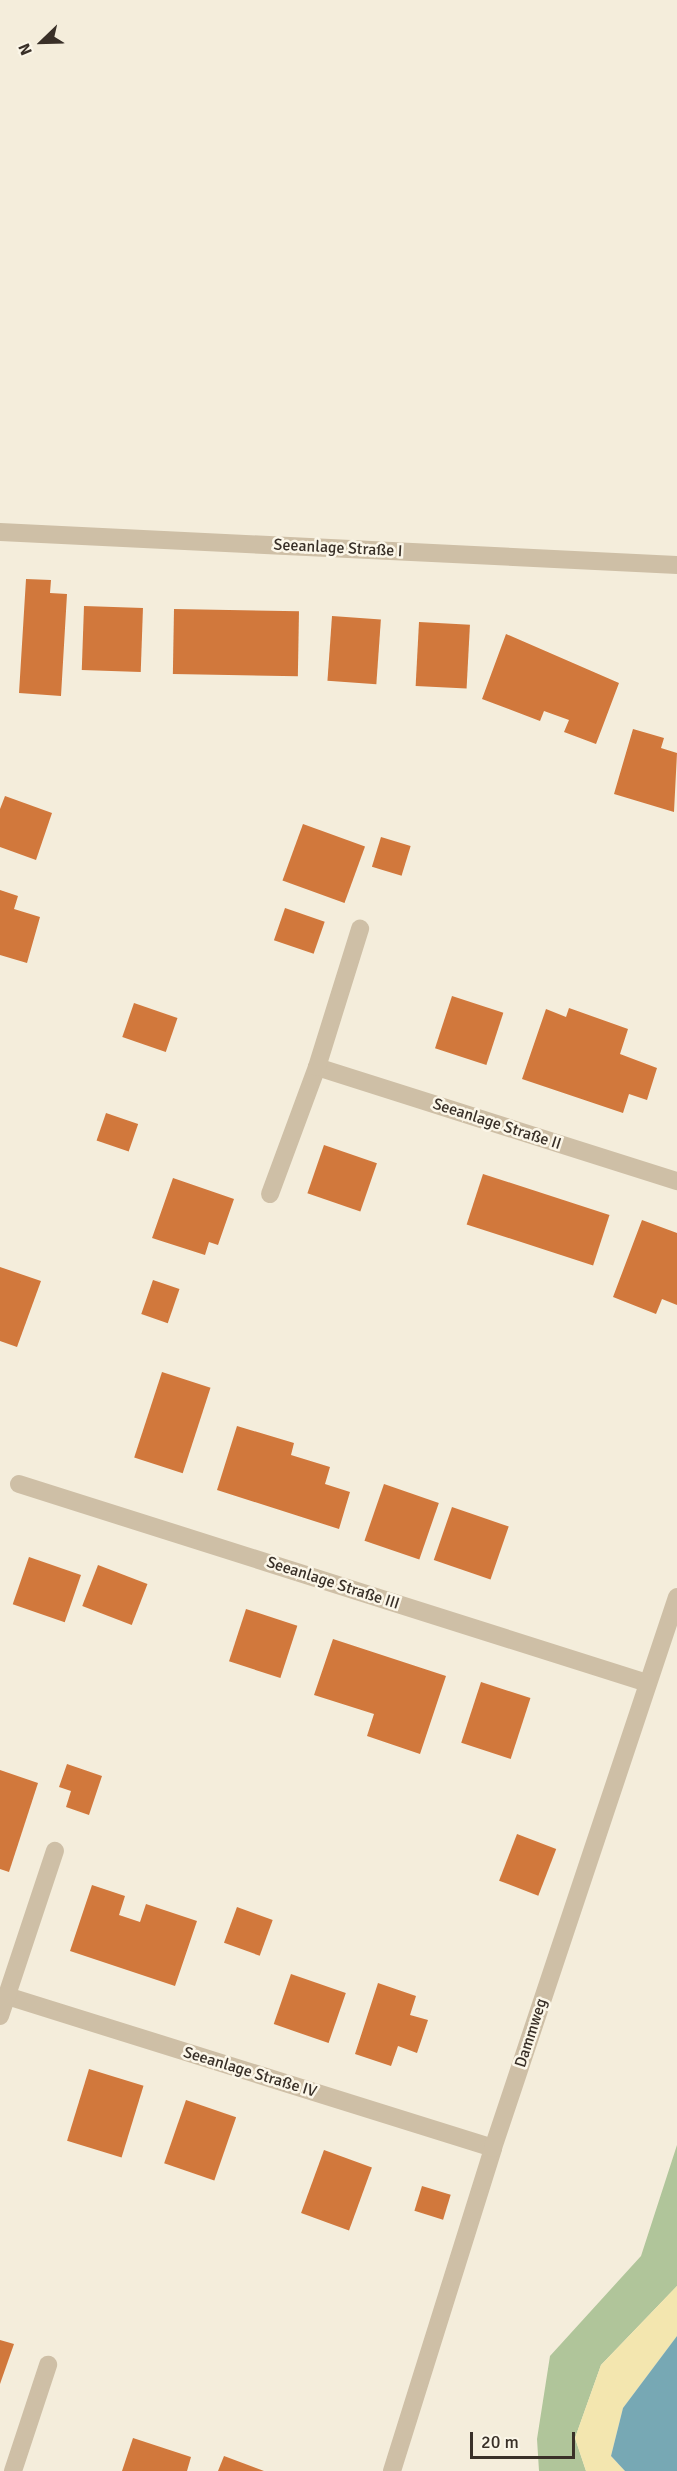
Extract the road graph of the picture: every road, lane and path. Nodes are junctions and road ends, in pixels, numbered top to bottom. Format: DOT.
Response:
graph roads {
  1 [pos="0,532"];
  2 [pos="677,565"];
  3 [pos="360,929"];
  4 [pos="317,1067"];
  5 [pos="677,1181"];
  6 [pos="270,1194"];
  7 [pos="19,1484"];
  8 [pos="677,1597"];
  9 [pos="647,1683"];
  10 [pos="55,1851"];
  11 [pos="7,1996"];
  12 [pos="0,2016"];
  13 [pos="494,2148"];
  14 [pos="48,2365"];
  15 [pos="13,2471"];
  16 [pos="392,2471"];
  1 -- 2 [label="street, Seeanlage Straße I"];
  3 -- 4 [label="street"];
  4 -- 5 [label="street, Seeanlage Straße II"];
  4 -- 6 [label="street"];
  7 -- 9 [label="street, Seeanlage Straße III"];
  8 -- 9 [label="street, Dammweg"];
  9 -- 13 [label="street, Dammweg"];
  10 -- 11 [label="street"];
  11 -- 12 [label="street"];
  11 -- 13 [label="street, Seeanlage Straße IV"];
  13 -- 16 [label="street, Dammweg"];
  14 -- 15 [label="street"];
}
